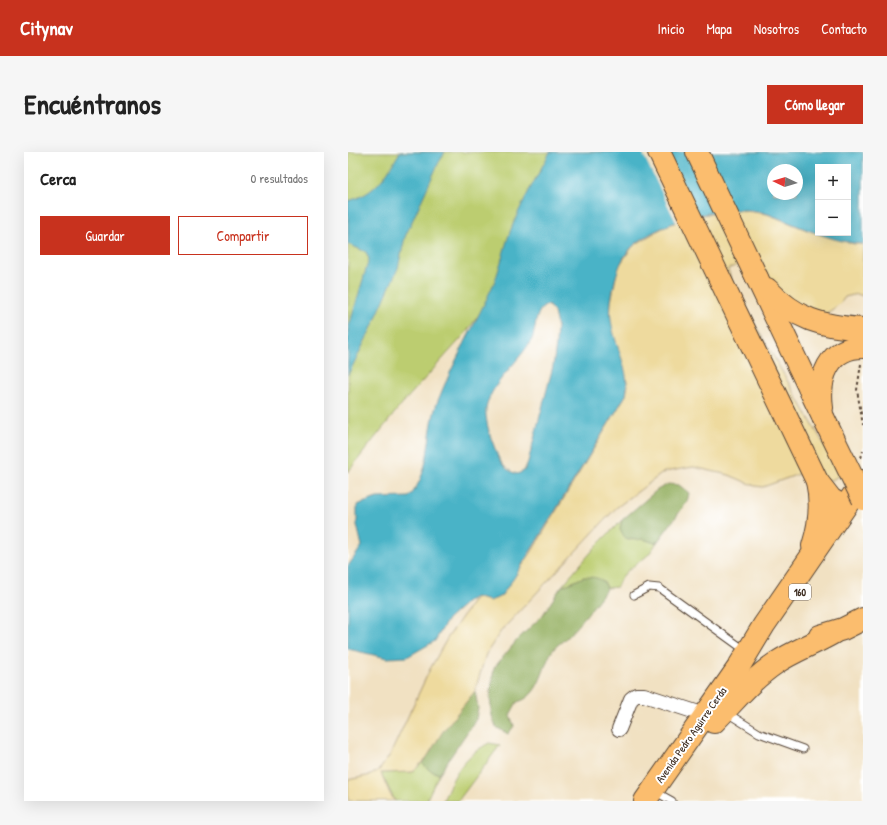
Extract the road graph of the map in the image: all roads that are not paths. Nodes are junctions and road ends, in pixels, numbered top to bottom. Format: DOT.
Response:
graph roads {
  1 [pos="659,152"];
  2 [pos="697,152"];
  3 [pos="757,278"];
  4 [pos="863,329"];
  5 [pos="863,347"];
  6 [pos="823,417"];
  7 [pos="817,481"];
  8 [pos="863,481"];
  9 [pos="857,505"];
  10 [pos="808,560"];
  11 [pos="634,595"];
  12 [pos="863,619"];
  13 [pos="743,661"];
  14 [pos="715,713"];
  15 [pos="620,729"];
  16 [pos="803,749"];
  17 [pos="649,795"];
  18 [pos="672,801"];
  1 -- 7 [label="main road"];
  2 -- 3 [label="main road"];
  3 -- 4 [label="main road"];
  3 -- 6 [label="main road"];
  5 -- 6 [label="main road"];
  6 -- 9 [label="main road, bridge"];
  7 -- 9 [label="main road"];
  7 -- 10 [label="main road"];
  8 -- 9 [label="main road, Avenida Pedro Aguirre Cerda"];
  9 -- 10 [label="main road, Avenida Pedro Aguirre Cerda / 160"];
  9 -- 13 [label="main road, Avenida Pedro Aguirre Cerda / 160"];
  10 -- 13 [label="main road, Avenida Pedro Aguirre Cerda / 160"];
  11 -- 13 [label="lane"];
  12 -- 14 [label="main road"];
  13 -- 14 [label="main road, Avenida Pedro Aguirre Cerda / 160"];
  14 -- 15 [label="street"];
  14 -- 16 [label="lane"];
  14 -- 17 [label="main road, Avenida Pedro Aguirre Cerda"];
  17 -- 18 [label="lane"];
}
